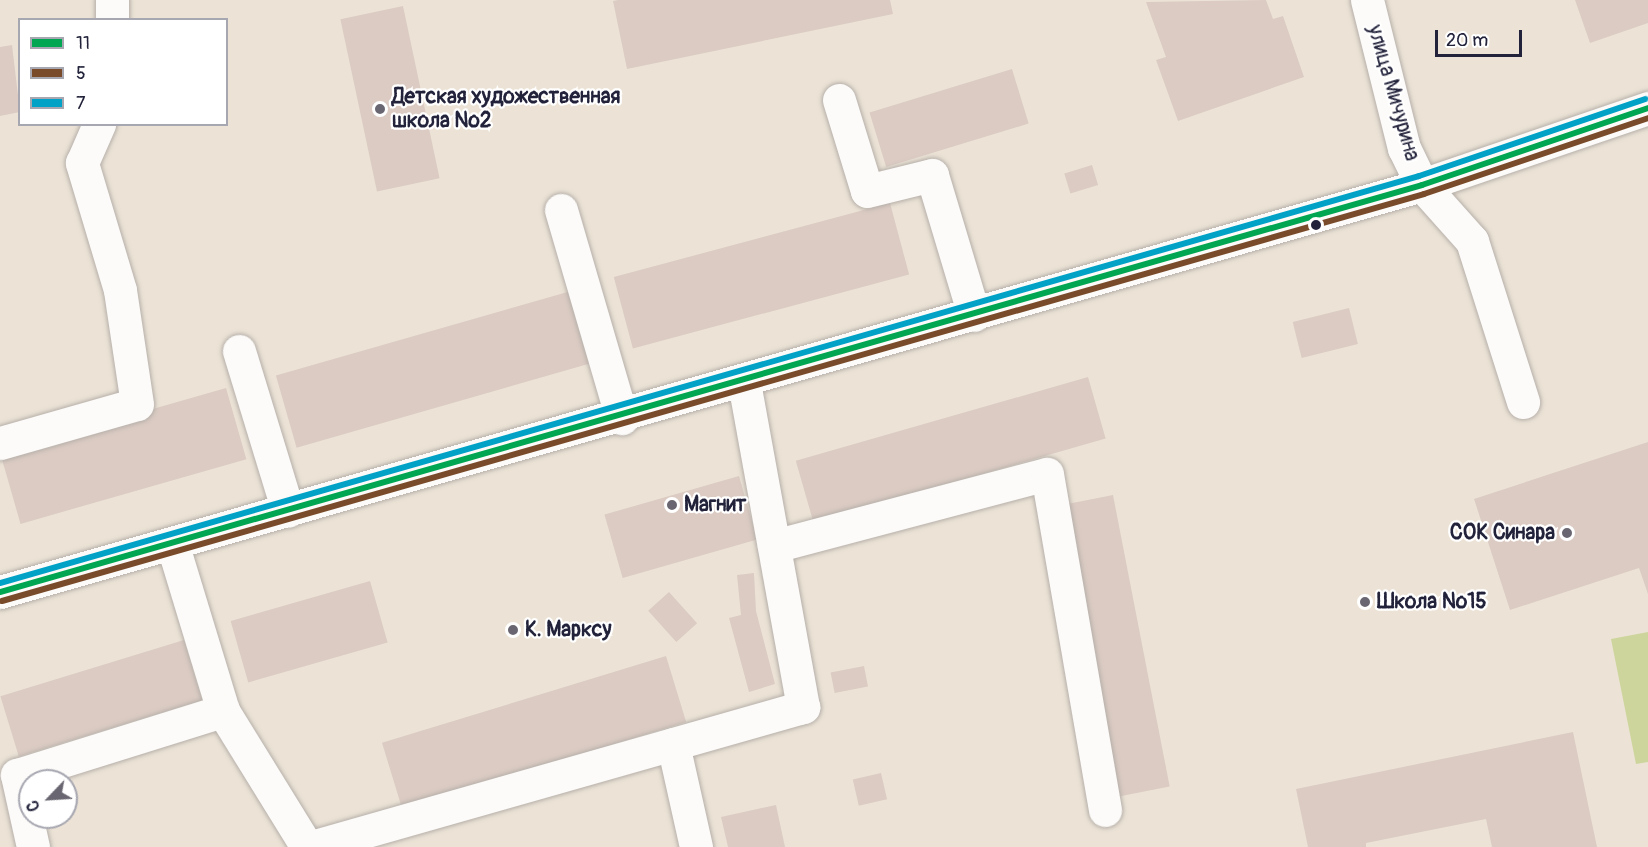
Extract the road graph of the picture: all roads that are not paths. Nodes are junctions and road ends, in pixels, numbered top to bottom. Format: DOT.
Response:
graph roads {
  1 [pos="112,0"];
  2 [pos="1367,0"];
  3 [pos="112,18"];
  4 [pos="839,100"];
  5 [pos="1648,108"];
  6 [pos="98,126"];
  7 [pos="1422,185"];
  8 [pos="561,210"];
  9 [pos="975,315"];
  10 [pos="239,351"];
  11 [pos="744,382"];
  12 [pos="1523,402"];
  13 [pos="622,418"];
  14 [pos="0,443"];
  15 [pos="288,511"];
  16 [pos="173,546"];
  17 [pos="774,546"];
  18 [pos="0,592"];
  19 [pos="223,711"];
  20 [pos="673,744"];
  21 [pos="1105,810"];
  22 [pos="33,847"];
  23 [pos="309,847"];
  24 [pos="696,847"];
  1 -- 3 [label="street"];
  2 -- 7 [label="street, улица Мичурина"];
  4 -- 9 [label="street"];
  5 -- 7 [label="street"];
  6 -- 14 [label="street"];
  7 -- 9 [label="street"];
  7 -- 12 [label="street, улица Мичурина"];
  8 -- 13 [label="street"];
  9 -- 11 [label="street"];
  10 -- 15 [label="street"];
  11 -- 13 [label="street"];
  11 -- 17 [label="street"];
  13 -- 15 [label="street"];
  15 -- 16 [label="street"];
  16 -- 18 [label="street"];
  16 -- 19 [label="street"];
  17 -- 20 [label="street"];
  17 -- 21 [label="street"];
  19 -- 22 [label="street"];
  19 -- 23 [label="street"];
  20 -- 23 [label="street"];
  20 -- 24 [label="street"];
}
